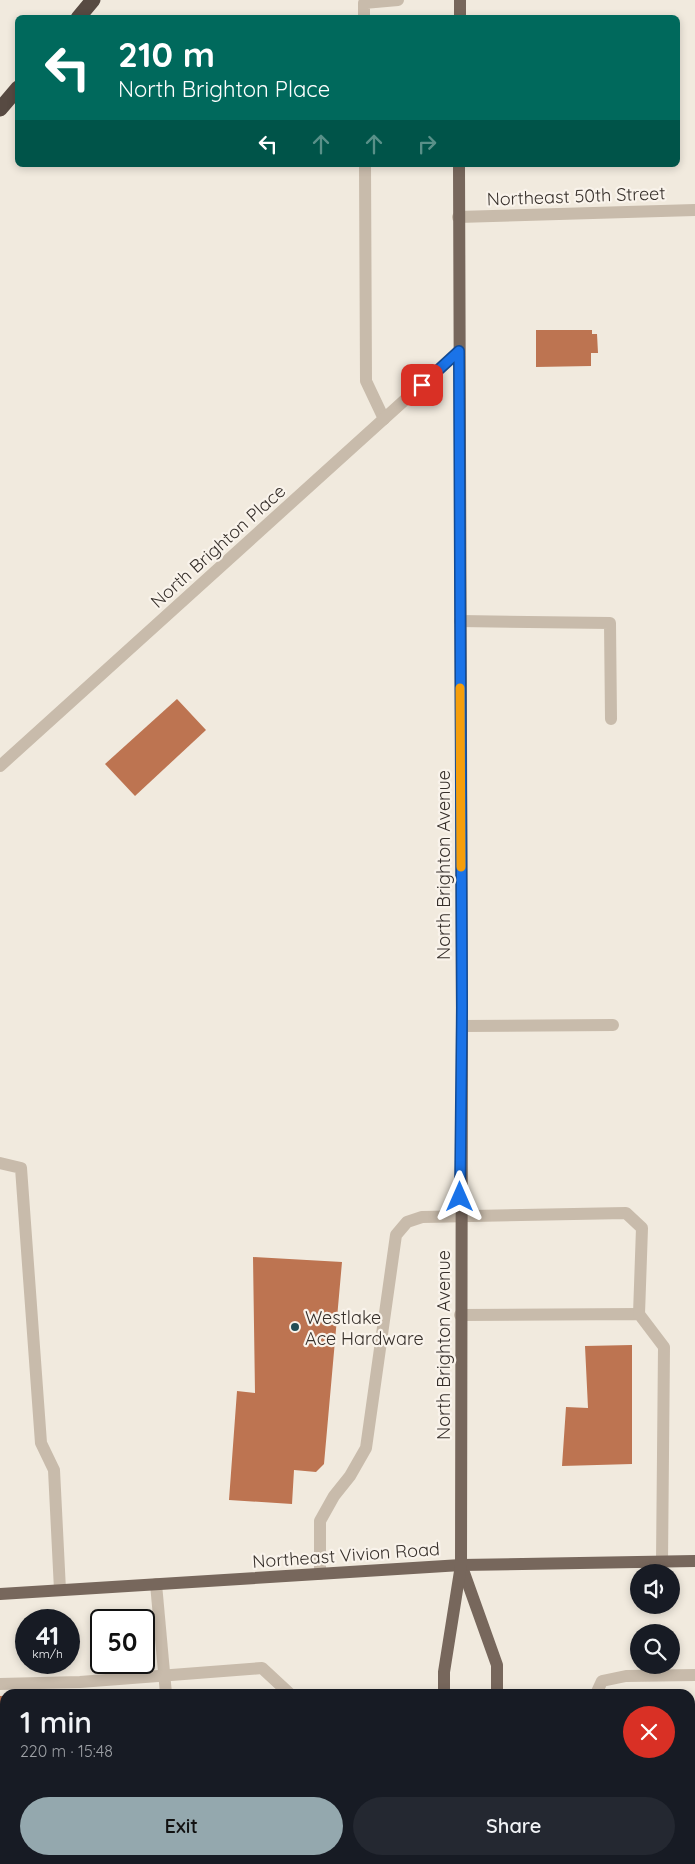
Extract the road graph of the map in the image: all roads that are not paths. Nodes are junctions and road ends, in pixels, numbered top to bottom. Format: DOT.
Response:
graph roads {
  1 [pos="93,0"];
  2 [pos="398,0"];
  3 [pos="460,0"];
  4 [pos="80,15"];
  5 [pos="364,15"];
  6 [pos="460,15"];
  7 [pos="15,92"];
  8 [pos="0,109"];
  9 [pos="365,167"];
  10 [pos="459,167"];
  11 [pos="695,210"];
  12 [pos="458,217"];
  13 [pos="459,351"];
  14 [pos="384,419"];
  15 [pos="460,621"];
  16 [pos="611,720"];
  17 [pos="0,766"];
  18 [pos="613,1025"];
  19 [pos="462,1026"];
  20 [pos="0,1163"];
  21 [pos="460,1216"];
  22 [pos="639,1314"];
  23 [pos="460,1315"];
  24 [pos="695,1561"];
  25 [pos="662,1562"];
  26 [pos="461,1565"];
  27 [pos="320,1574"];
  28 [pos="156,1584"];
  29 [pos="60,1590"];
  30 [pos="0,1594"];
  31 [pos="165,1675"];
  32 [pos="695,1676"];
  33 [pos="0,1684"];
  34 [pos="166,1689"];
  35 [pos="285,1689"];
  36 [pos="444,1689"];
  37 [pos="497,1689"];
  38 [pos="598,1689"];
  1 -- 4 [label="highway"];
  2 -- 5 [label="street"];
  3 -- 6 [label="main road"];
  7 -- 8 [label="highway"];
  9 -- 14 [label="street"];
  10 -- 12 [label="main road, North Brighton Avenue"];
  11 -- 12 [label="street, Northeast 50th Street"];
  12 -- 13 [label="main road, North Brighton Avenue"];
  13 -- 14 [label="street, North Brighton Place"];
  13 -- 15 [label="main road, North Brighton Avenue"];
  14 -- 17 [label="street, North Brighton Place"];
  15 -- 16 [label="street"];
  15 -- 19 [label="main road, North Brighton Avenue"];
  18 -- 19 [label="street"];
  19 -- 21 [label="main road, North Brighton Avenue"];
  20 -- 29 [label="street"];
  21 -- 22 [label="street"];
  21 -- 23 [label="main road, North Brighton Avenue"];
  21 -- 27 [label="street"];
  22 -- 23 [label="street"];
  22 -- 25 [label="street"];
  23 -- 26 [label="main road, North Brighton Avenue"];
  24 -- 25 [label="main road, Northeast Vivion Road"];
  25 -- 26 [label="main road, Northeast Vivion Road"];
  26 -- 27 [label="main road, Northeast Vivion Road"];
  26 -- 36 [label="main road, North Brighton Avenue"];
  26 -- 37 [label="main road, North Brighton Avenue"];
  27 -- 28 [label="main road, Northeast Vivion Road"];
  28 -- 29 [label="main road, Northeast Vivion Road"];
  28 -- 31 [label="street"];
  29 -- 30 [label="main road, Northeast Vivion Road"];
  31 -- 33 [label="street"];
  31 -- 34 [label="street"];
  31 -- 35 [label="street"];
  32 -- 38 [label="street"];
}
